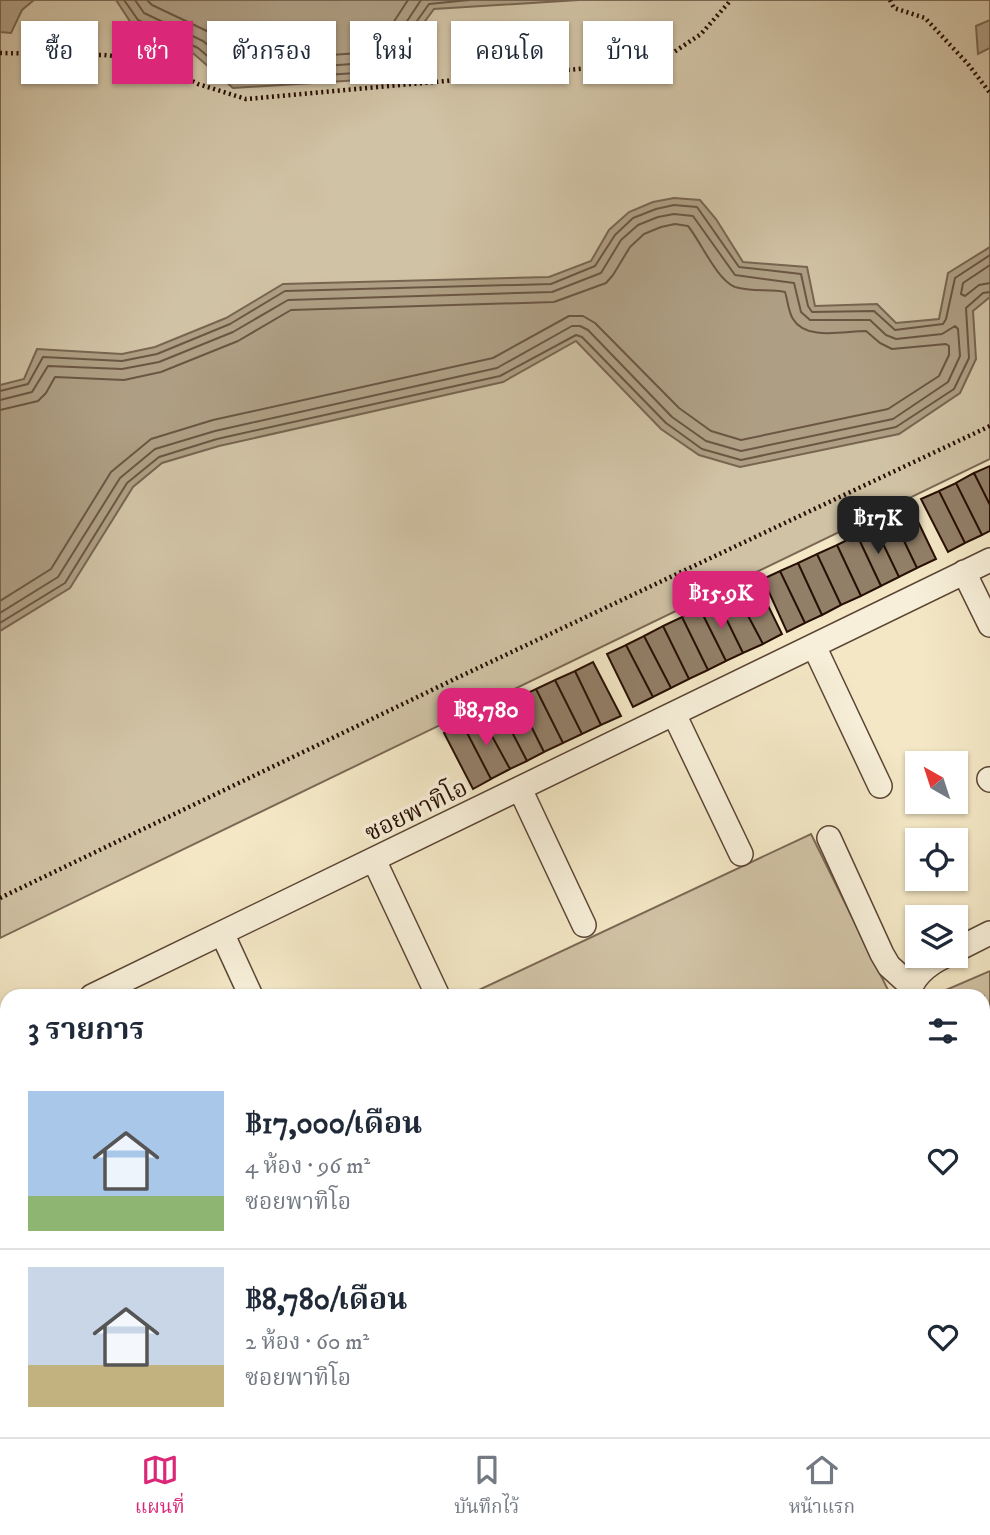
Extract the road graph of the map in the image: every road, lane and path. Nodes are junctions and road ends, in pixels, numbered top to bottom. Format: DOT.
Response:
graph roads {
  1 [pos="732,0"];
  2 [pos="890,0"];
  3 [pos="0,53"];
  4 [pos="990,93"];
  5 [pos="990,426"];
  6 [pos="990,560"];
  7 [pos="964,572"];
  8 [pos="990,625"];
  9 [pos="814,646"];
  10 [pos="674,714"];
  11 [pos="880,786"];
  12 [pos="520,789"];
  13 [pos="829,838"];
  14 [pos="741,854"];
  15 [pos="374,860"];
  16 [pos="0,898"];
  17 [pos="583,925"];
  18 [pos="222,933"];
  19 [pos="990,933"];
  20 [pos="968,944"];
  21 [pos="928,968"];
  22 [pos="106,989"];
  23 [pos="248,989"];
  24 [pos="435,989"];
  25 [pos="907,989"];
  26 [pos="910,989"];
  1 -- 3 [label="path"];
  2 -- 4 [label="path"];
  5 -- 16 [label="path"];
  6 -- 7 [label="street, ซอยพาทิโอ"];
  7 -- 8 [label="street"];
  7 -- 9 [label="street, ซอยพาทิโอ"];
  9 -- 10 [label="street, ซอยพาทิโอ"];
  9 -- 11 [label="street"];
  10 -- 12 [label="street, ซอยพาทิโอ"];
  10 -- 14 [label="street"];
  12 -- 15 [label="street, ซอยพาทิโอ"];
  12 -- 17 [label="street"];
  13 -- 25 [label="street"];
  15 -- 18 [label="street, ซอยพาทิโอ"];
  15 -- 24 [label="street"];
  18 -- 22 [label="street, ซอยพาทิโอ"];
  18 -- 23 [label="street"];
  19 -- 20 [label="street"];
  21 -- 26 [label="street"];
}
